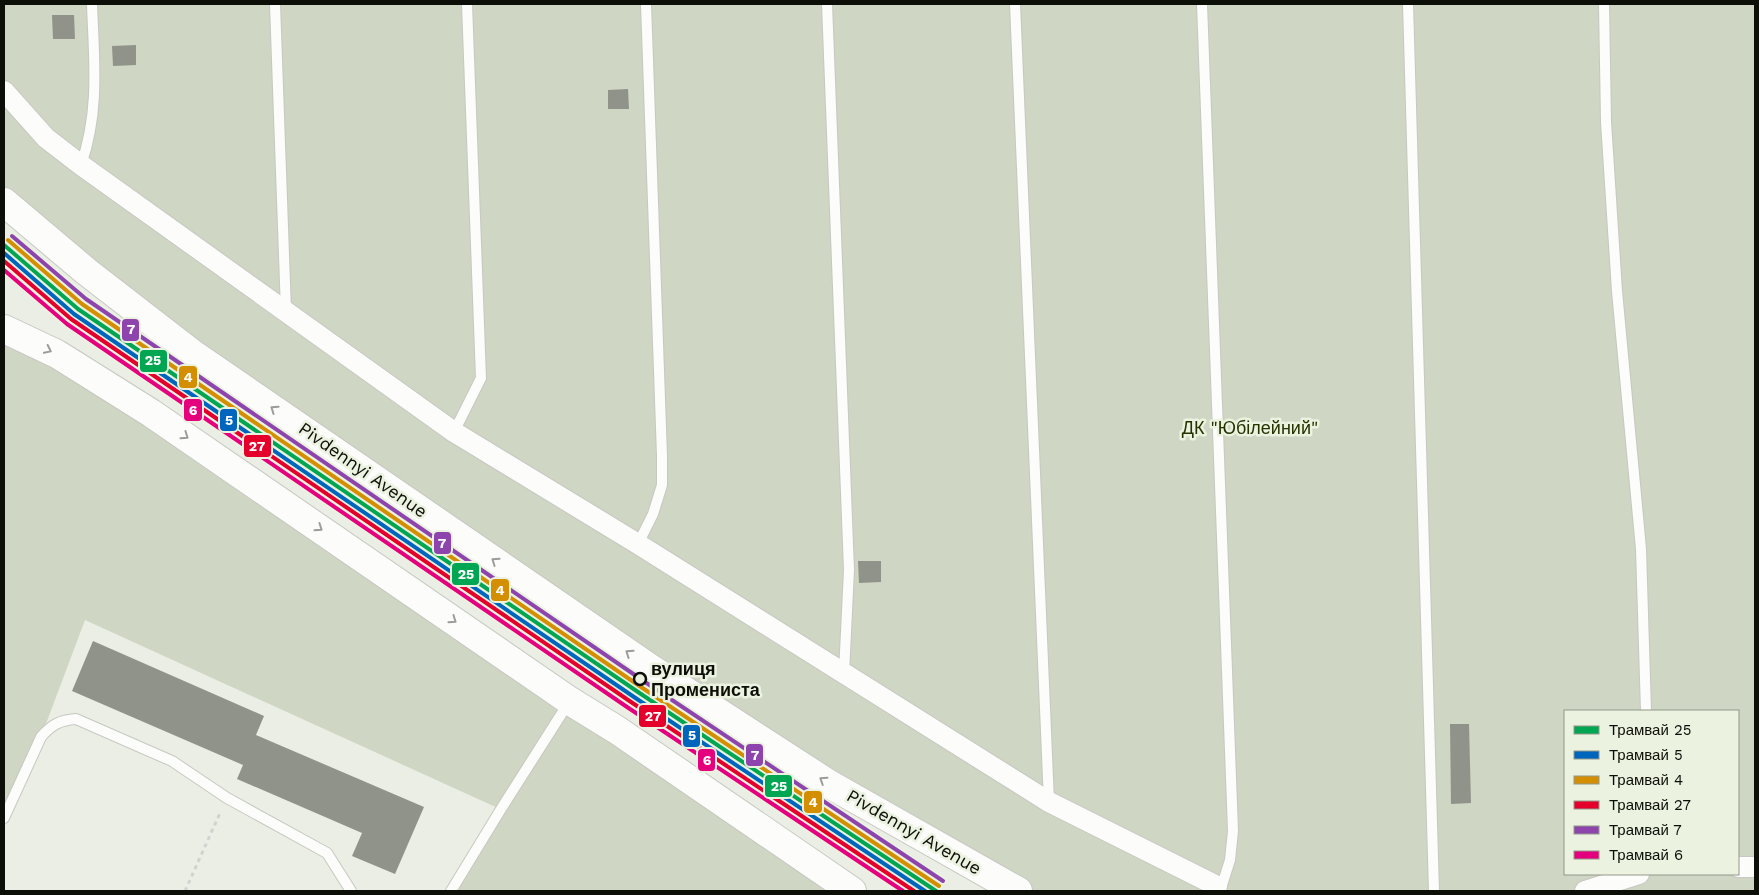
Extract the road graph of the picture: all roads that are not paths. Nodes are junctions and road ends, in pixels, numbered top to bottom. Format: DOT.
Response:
graph roads {
  1 [pos="92,4"];
  2 [pos="275,4"];
  3 [pos="468,4"];
  4 [pos="646,4"];
  5 [pos="827,4"];
  6 [pos="1015,4"];
  7 [pos="1202,4"];
  8 [pos="1408,4"];
  9 [pos="1604,4"];
  10 [pos="4,91"];
  11 [pos="81,165"];
  12 [pos="4,202"];
  13 [pos="286,311"];
  14 [pos="4,329"];
  15 [pos="454,432"];
  16 [pos="638,544"];
  17 [pos="844,673"];
  18 [pos="570,701"];
  19 [pos="1646,710"];
  20 [pos="1049,802"];
  21 [pos="4,818"];
  22 [pos="1739,867"];
  23 [pos="1755,867"];
  24 [pos="1636,875"];
  25 [pos="1224,888"];
  26 [pos="351,891"];
  27 [pos="451,891"];
  28 [pos="852,891"];
  29 [pos="1018,891"];
  30 [pos="1434,891"];
  31 [pos="1585,891"];
  1 -- 11 [label="lane"];
  2 -- 13 [label="lane"];
  3 -- 15 [label="lane"];
  4 -- 16 [label="lane"];
  5 -- 17 [label="lane"];
  6 -- 20 [label="lane"];
  7 -- 25 [label="lane"];
  8 -- 30 [label="lane"];
  9 -- 19 [label="lane"];
  10 -- 11 [label="street"];
  11 -- 13 [label="street"];
  29 -- 12 [label="main road, Pivdennyi Avenue, one-way"];
  13 -- 15 [label="street"];
  14 -- 18 [label="main road, one-way"];
  15 -- 16 [label="street"];
  16 -- 17 [label="street"];
  17 -- 20 [label="street"];
  18 -- 27 [label="lane"];
  18 -- 28 [label="main road"];
  20 -- 25 [label="street"];
  21 -- 26 [label="lane"];
  22 -- 23 [label="street"];
  24 -- 31 [label="street"];
}
